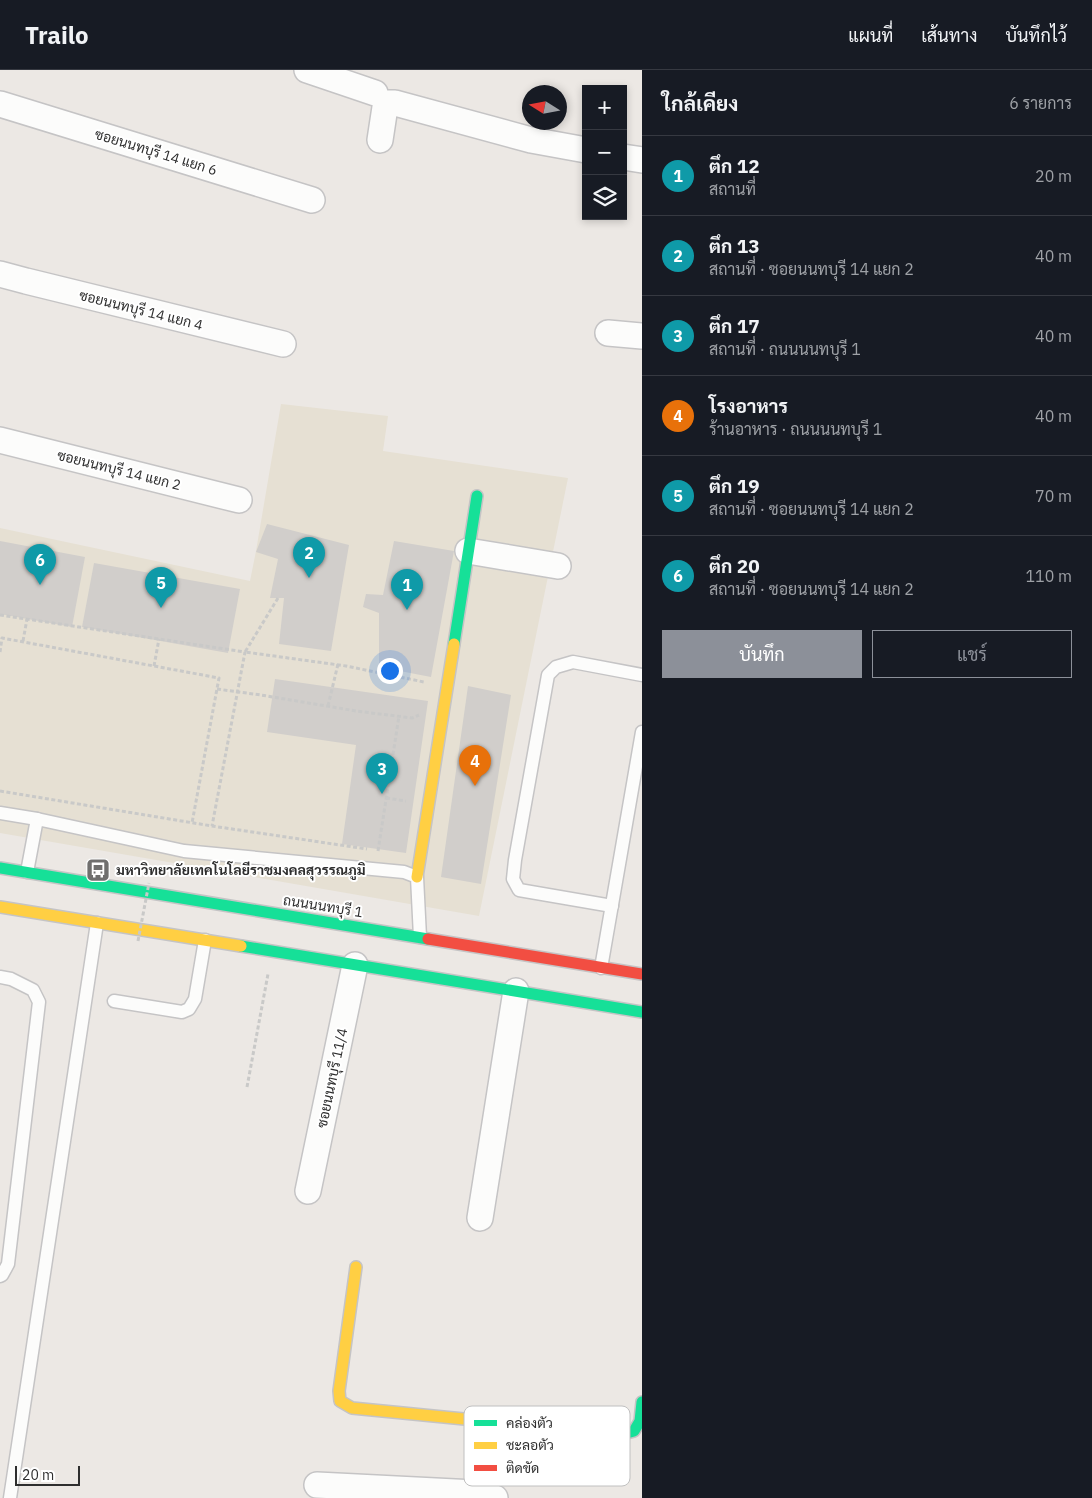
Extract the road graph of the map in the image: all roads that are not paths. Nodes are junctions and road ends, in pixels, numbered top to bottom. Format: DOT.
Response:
graph roads {
  1 [pos="307,70"];
  2 [pos="375,93"];
  3 [pos="0,104"];
  4 [pos="380,140"];
  5 [pos="582,149"];
  6 [pos="627,158"];
  7 [pos="642,160"];
  8 [pos="312,200"];
  9 [pos="0,274"];
  10 [pos="608,333"];
  11 [pos="642,336"];
  12 [pos="283,344"];
  13 [pos="0,440"];
  14 [pos="477,496"];
  15 [pos="239,500"];
  16 [pos="468,551"];
  17 [pos="558,566"];
  18 [pos="642,675"];
  19 [pos="642,732"];
  20 [pos="0,813"];
  21 [pos="37,818"];
  22 [pos="0,868"];
  23 [pos="27,872"];
  24 [pos="417,877"];
  25 [pos="612,906"];
  26 [pos="0,907"];
  27 [pos="97,923"];
  28 [pos="420,938"];
  29 [pos="205,940"];
  30 [pos="355,964"];
  31 [pos="602,968"];
  32 [pos="642,974"];
  33 [pos="0,977"];
  34 [pos="516,991"];
  35 [pos="114,1001"];
  36 [pos="642,1012"];
  37 [pos="308,1191"];
  38 [pos="480,1218"];
  39 [pos="356,1267"];
  40 [pos="0,1276"];
  41 [pos="642,1402"];
  42 [pos="464,1419"];
  43 [pos="630,1432"];
  44 [pos="316,1485"];
  45 [pos="10,1498"];
  46 [pos="495,1498"];
  1 -- 2 [label="street"];
  3 -- 8 [label="street, ซอยนนทบุรี 14 แยก 6"];
  4 -- 5 [label="street"];
  6 -- 7 [label="street"];
  9 -- 12 [label="street, ซอยนนทบุรี 14 แยก 4"];
  10 -- 11 [label="street"];
  13 -- 15 [label="street, ซอยนนทบุรี 14 แยก 2"];
  14 -- 16 [label="main road"];
  16 -- 17 [label="street"];
  16 -- 24 [label="main road"];
  18 -- 25 [label="lane"];
  19 -- 25 [label="lane"];
  20 -- 21 [label="lane"];
  21 -- 23 [label="lane"];
  21 -- 24 [label="lane"];
  22 -- 23 [label="main road, ถนนนนทบุรี 1"];
  23 -- 28 [label="main road, ถนนนนทบุรี 1"];
  24 -- 28 [label="lane"];
  25 -- 31 [label="lane"];
  26 -- 27 [label="main road"];
  27 -- 29 [label="main road"];
  27 -- 45 [label="lane"];
  28 -- 31 [label="main road, ถนนนนทบุรี 1"];
  29 -- 30 [label="main road"];
  29 -- 35 [label="lane"];
  30 -- 34 [label="main road"];
  30 -- 37 [label="street, ซอยนนทบุรี 11/4"];
  31 -- 32 [label="main road, ถนนนนทบุรี 1"];
  33 -- 40 [label="lane"];
  34 -- 36 [label="main road"];
  34 -- 38 [label="street"];
  39 -- 42 [label="main road"];
  41 -- 43 [label="main road"];
  44 -- 46 [label="street"];
}
